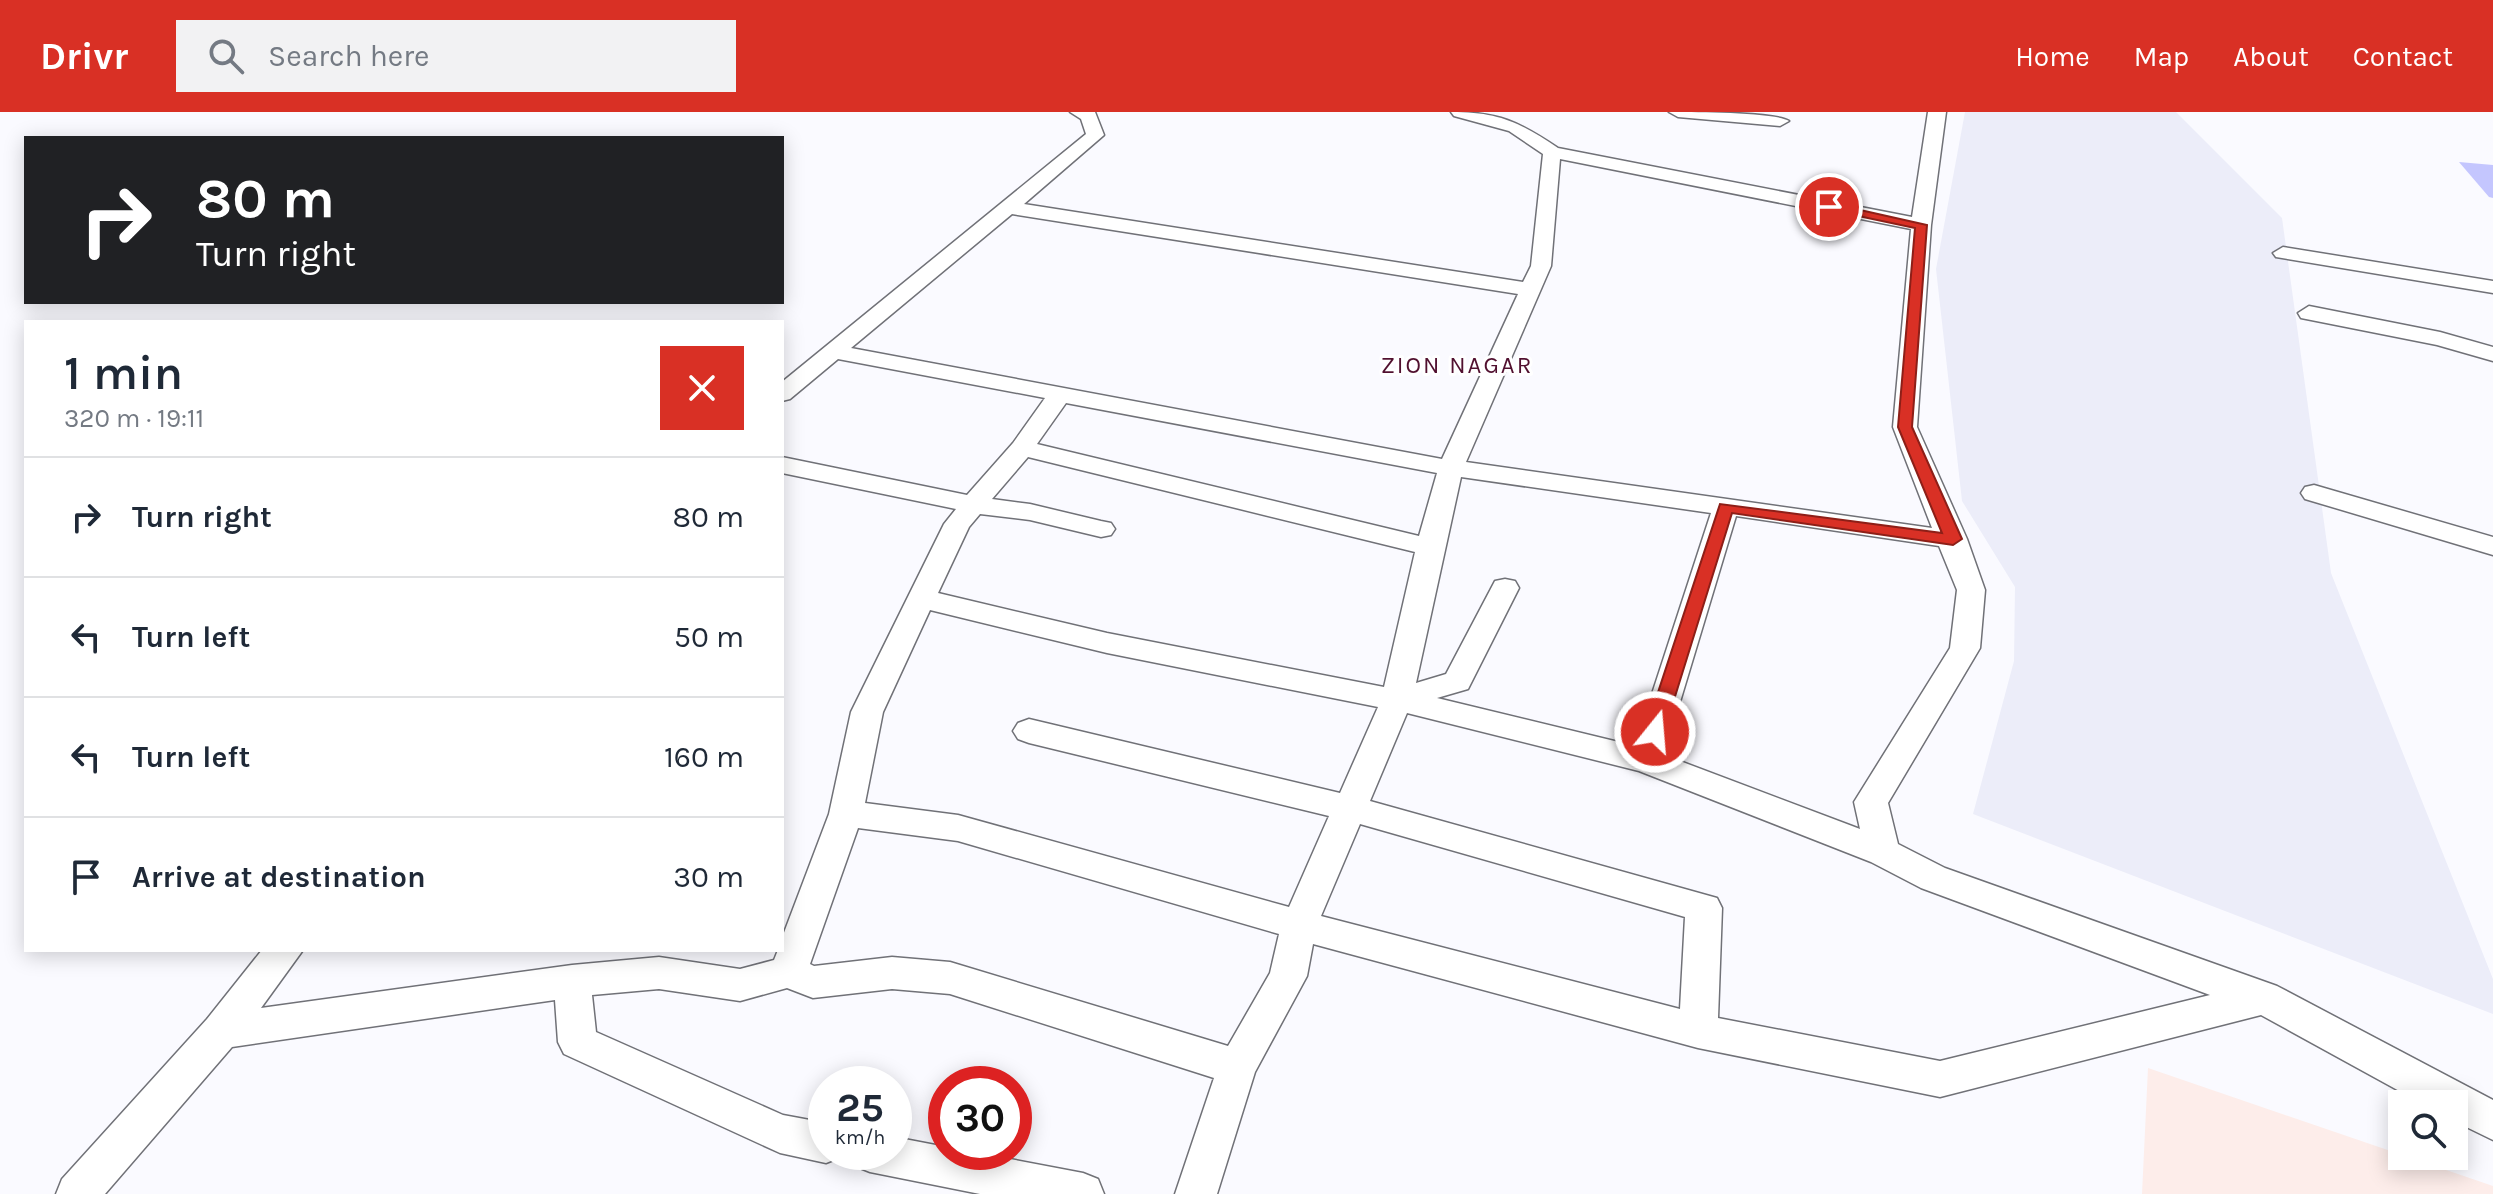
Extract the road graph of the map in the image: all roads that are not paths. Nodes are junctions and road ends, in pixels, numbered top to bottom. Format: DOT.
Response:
graph roads {
  1 [pos="1079,112"];
  2 [pos="1460,112"];
  3 [pos="1678,112"];
  4 [pos="1937,112"];
  5 [pos="1514,120"];
  6 [pos="1780,121"];
  7 [pos="1552,152"];
  8 [pos="1007,207"];
  9 [pos="1921,225"];
  10 [pos="2283,253"];
  11 [pos="2493,287"];
  12 [pos="1531,290"];
  13 [pos="2309,313"];
  14 [pos="831,351"];
  15 [pos="2493,354"];
  16 [pos="784,392"];
  17 [pos="1060,394"];
  18 [pos="1022,448"];
  19 [pos="784,465"];
  20 [pos="1451,468"];
  21 [pos="2314,493"];
  22 [pos="975,505"];
  23 [pos="1726,507"];
  24 [pos="1101,529"];
  25 [pos="1953,539"];
  26 [pos="2493,546"];
  27 [pos="1430,547"];
  28 [pos="1505,588"];
  29 [pos="922,599"];
  30 [pos="1397,700"];
  31 [pos="1029,731"];
  32 [pos="1646,761"];
  33 [pos="1348,808"];
  34 [pos="846,814"];
  35 [pos="1883,852"];
  36 [pos="1299,925"];
  37 [pos="282,952"];
  38 [pos="788,972"];
  39 [pos="572,981"];
  40 [pos="2264,998"];
  41 [pos="221,1031"];
  42 [pos="1698,1031"];
  43 [pos="1237,1067"];
  44 [pos="2493,1121"];
  45 [pos="808,1139"];
  46 [pos="912,1160"];
  47 [pos="77,1194"];
  48 [pos="1083,1194"];
  49 [pos="1196,1194"];
  1 -- 8 [label="street"];
  2 -- 5 [label="street"];
  3 -- 6 [label="street"];
  4 -- 9 [label="street"];
  5 -- 7 [label="street"];
  7 -- 9 [label="street"];
  7 -- 12 [label="street"];
  8 -- 12 [label="street"];
  8 -- 14 [label="street"];
  9 -- 25 [label="street"];
  10 -- 11 [label="street"];
  12 -- 20 [label="street"];
  13 -- 15 [label="street"];
  14 -- 16 [label="street"];
  14 -- 17 [label="street"];
  17 -- 18 [label="street"];
  17 -- 20 [label="street"];
  18 -- 22 [label="street"];
  18 -- 27 [label="street"];
  19 -- 22 [label="street"];
  20 -- 23 [label="street"];
  20 -- 27 [label="street"];
  21 -- 26 [label="street"];
  22 -- 24 [label="street"];
  22 -- 29 [label="street"];
  23 -- 25 [label="street"];
  23 -- 32 [label="street"];
  25 -- 35 [label="street"];
  27 -- 30 [label="street"];
  28 -- 30 [label="street"];
  29 -- 30 [label="street"];
  29 -- 34 [label="street"];
  30 -- 32 [label="street"];
  30 -- 33 [label="street"];
  31 -- 33 [label="street"];
  32 -- 35 [label="street"];
  33 -- 36 [label="street"];
  33 -- 42 [label="street"];
  34 -- 36 [label="street"];
  34 -- 38 [label="street"];
  35 -- 40 [label="street"];
  36 -- 42 [label="street"];
  36 -- 43 [label="street"];
  37 -- 41 [label="street"];
  38 -- 39 [label="street"];
  38 -- 43 [label="street"];
  39 -- 41 [label="street"];
  39 -- 45 [label="street"];
  40 -- 42 [label="street"];
  40 -- 44 [label="street"];
  41 -- 47 [label="street"];
  43 -- 49 [label="street"];
  46 -- 48 [label="street"];
}
